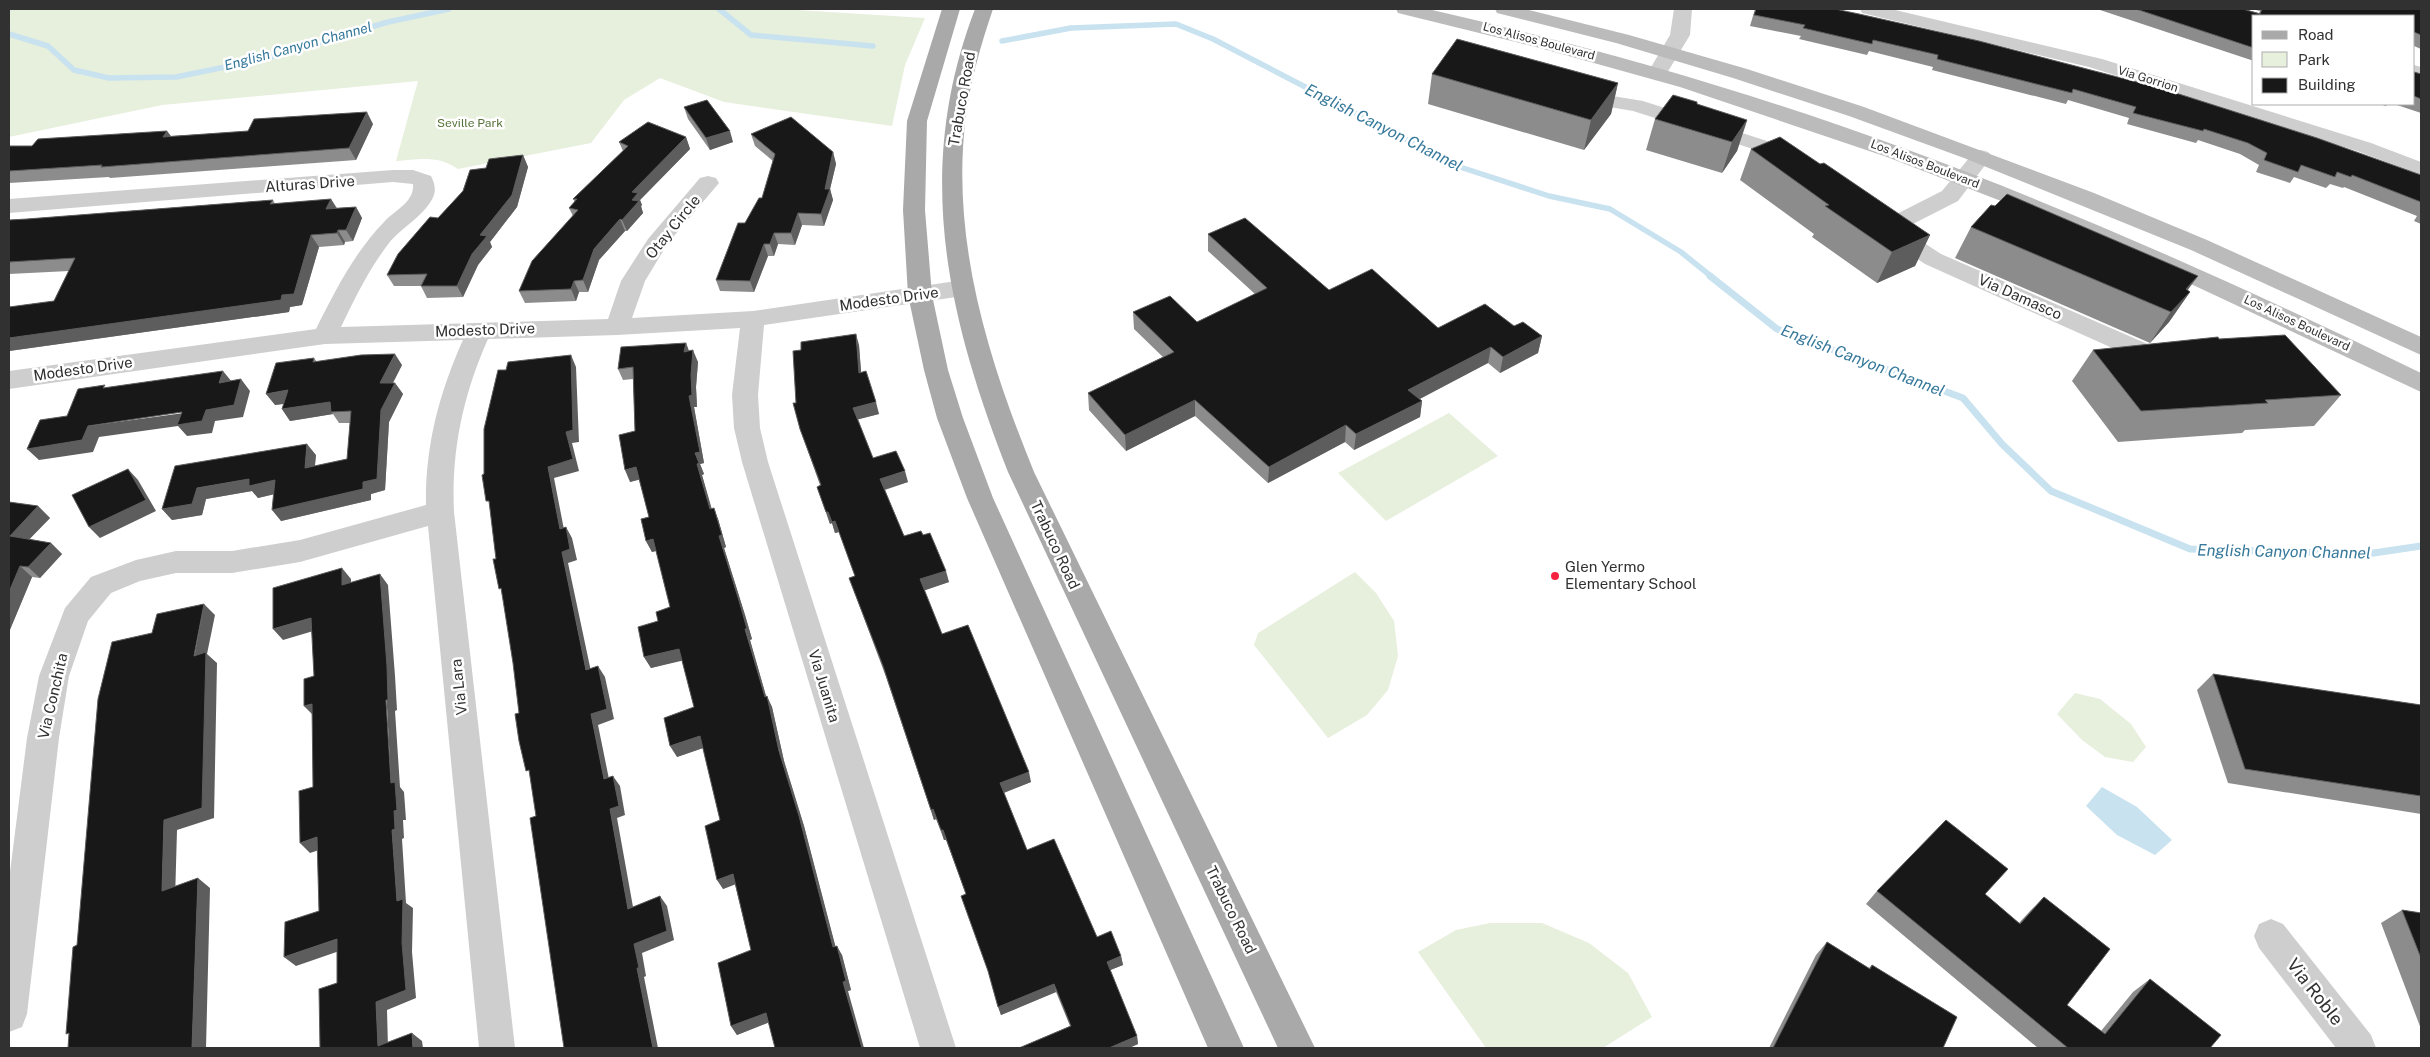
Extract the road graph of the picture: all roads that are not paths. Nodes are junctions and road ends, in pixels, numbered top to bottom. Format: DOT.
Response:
graph roads {
  1 [pos="951,9"];
  2 [pos="984,9"];
  3 [pos="1405,9"];
  4 [pos="1504,9"];
  5 [pos="1683,9"];
  6 [pos="1868,9"];
  7 [pos="1671,53"];
  8 [pos="1657,74"];
  9 [pos="1559,91"];
  10 [pos="1980,156"];
  11 [pos="2421,169"];
  12 [pos="1810,175"];
  13 [pos="1964,178"];
  14 [pos="708,183"];
  15 [pos="9,206"];
  16 [pos="963,288"];
  17 [pos="920,295"];
  18 [pos="753,319"];
  19 [pos="617,327"];
  20 [pos="480,330"];
  21 [pos="325,336"];
  22 [pos="2421,347"];
  23 [pos="2157,358"];
  24 [pos="9,380"];
  25 [pos="2421,383"];
  26 [pos="440,512"];
  27 [pos="2272,936"];
  28 [pos="9,1014"];
  29 [pos="498,1048"];
  30 [pos="938,1048"];
  31 [pos="1226,1048"];
  32 [pos="1298,1048"];
  33 [pos="2358,1048"];
  1 -- 17 [label="main road"];
  2 -- 16 [label="main road, Trabuco Road"];
  3 -- 8 [label="main road, Los Alisos Boulevard"];
  4 -- 7 [label="main road, Los Alisos Boulevard"];
  5 -- 7 [label="street"];
  6 -- 11 [label="street, Via Gorrion"];
  7 -- 8 [label="street"];
  7 -- 10 [label="main road, Los Alisos Boulevard"];
  8 -- 13 [label="main road, Los Alisos Boulevard"];
  9 -- 12 [label="street"];
  10 -- 13 [label="street, Via Damasco"];
  10 -- 22 [label="main road, Los Alisos Boulevard"];
  13 -- 23 [label="street, Via Damasco"];
  13 -- 25 [label="main road, Los Alisos Boulevard"];
  14 -- 19 [label="street, Otay Circle"];
  15 -- 21 [label="street, Alturas Drive"];
  16 -- 17 [label="street, Modesto Drive"];
  16 -- 32 [label="main road, Trabuco Road"];
  17 -- 18 [label="street, Modesto Drive"];
  17 -- 31 [label="main road"];
  18 -- 19 [label="street, Modesto Drive"];
  18 -- 30 [label="street, Via Juanita"];
  19 -- 20 [label="street, Modesto Drive"];
  20 -- 21 [label="street, Modesto Drive"];
  20 -- 26 [label="street, Via Lara"];
  21 -- 24 [label="street, Modesto Drive"];
  26 -- 28 [label="street, Via Conchita"];
  26 -- 29 [label="street, Via Lara"];
  27 -- 33 [label="street, Via Roble"];
}
